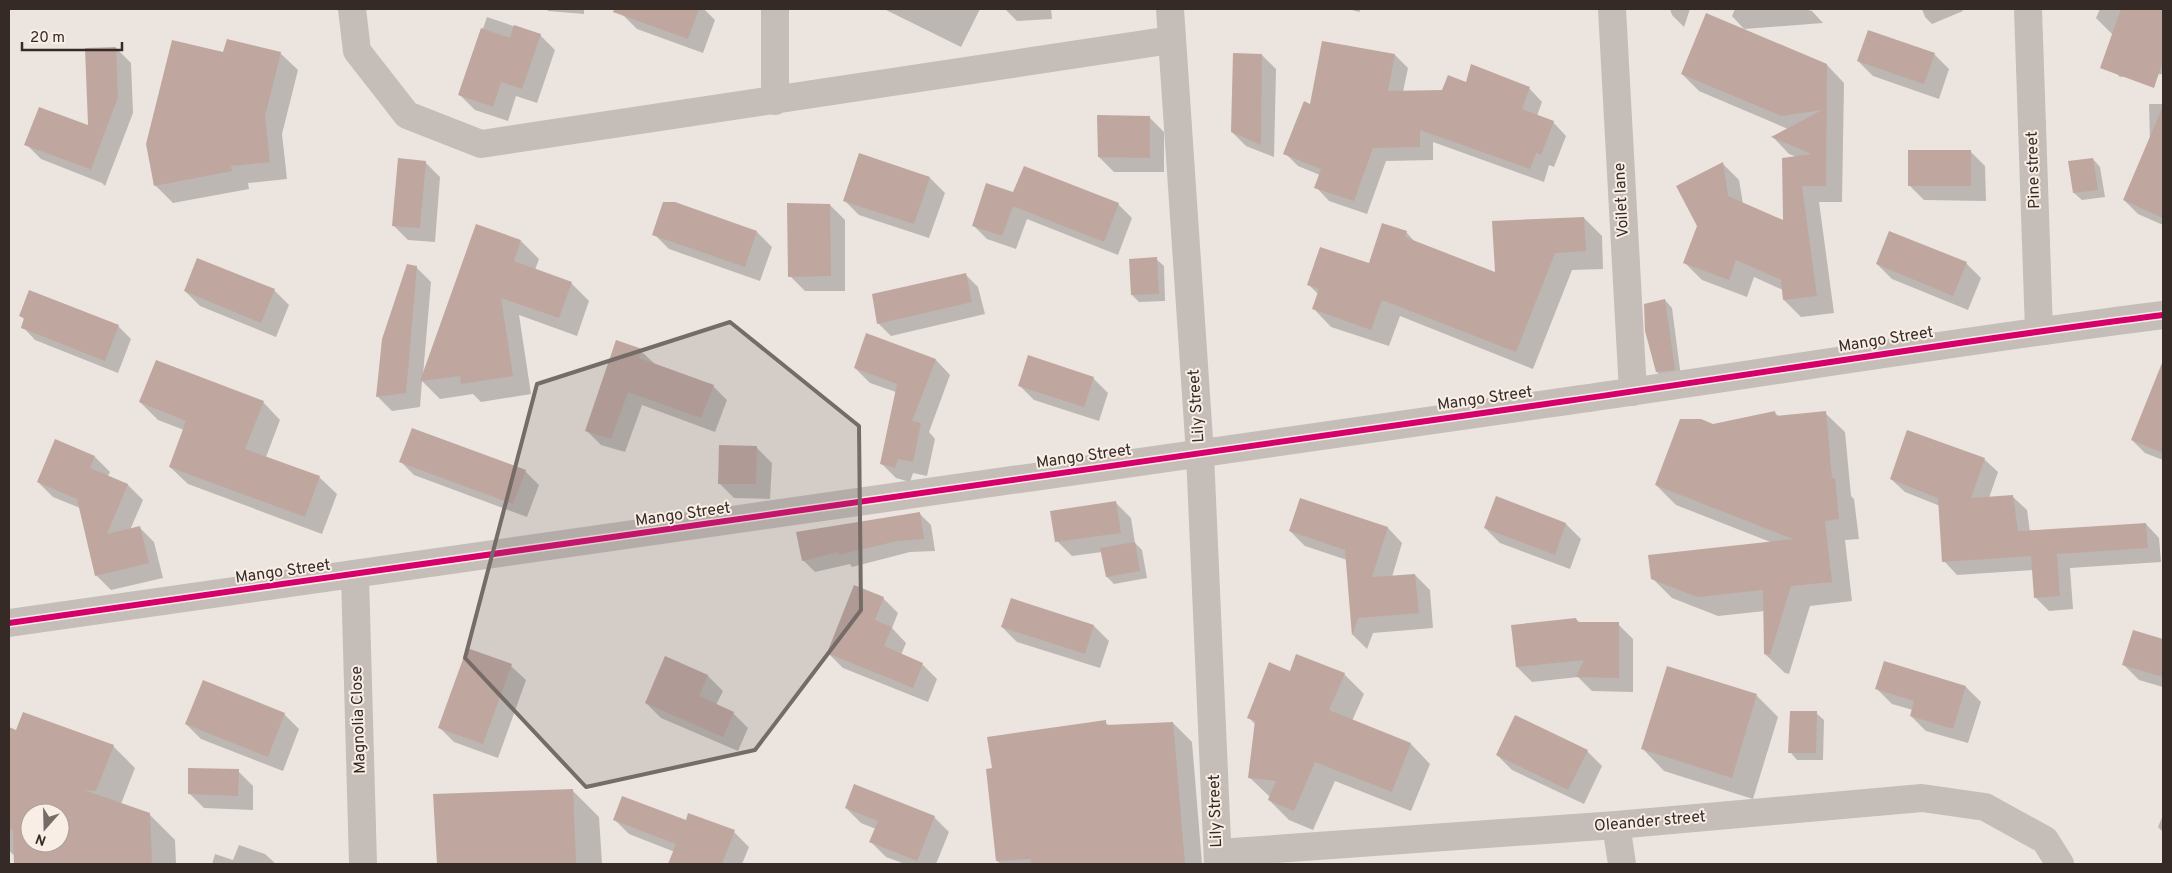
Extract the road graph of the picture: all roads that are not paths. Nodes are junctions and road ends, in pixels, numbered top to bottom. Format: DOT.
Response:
graph roads {
  1 [pos="352,9"];
  2 [pos="775,9"];
  3 [pos="1170,9"];
  4 [pos="1612,9"];
  5 [pos="2028,9"];
  6 [pos="1171,40"];
  7 [pos="775,101"];
  8 [pos="2163,315"];
  9 [pos="2039,331"];
  10 [pos="1633,392"];
  11 [pos="1200,454"];
  12 [pos="355,576"];
  13 [pos="9,623"];
  14 [pos="1616,825"];
  15 [pos="1218,859"];
  16 [pos="362,864"];
  17 [pos="1622,864"];
  18 [pos="2060,864"];
  1 -- 7 [label="street"];
  2 -- 7 [label="street"];
  3 -- 6 [label="street, Lily Street"];
  4 -- 10 [label="street, Voilet lane"];
  5 -- 9 [label="street, Pine street"];
  6 -- 7 [label="street"];
  6 -- 11 [label="street, Lily Street"];
  8 -- 9 [label="street, Mango Street"];
  9 -- 10 [label="street, Mango Street"];
  10 -- 11 [label="street, Mango Street"];
  11 -- 12 [label="street, Mango Street"];
  11 -- 15 [label="street, Lily Street"];
  12 -- 13 [label="street, Mango Street"];
  12 -- 16 [label="street, Magnolia Close"];
  14 -- 15 [label="street, Oleander street"];
  14 -- 17 [label="street"];
  14 -- 18 [label="street, Oleander street"];
}
